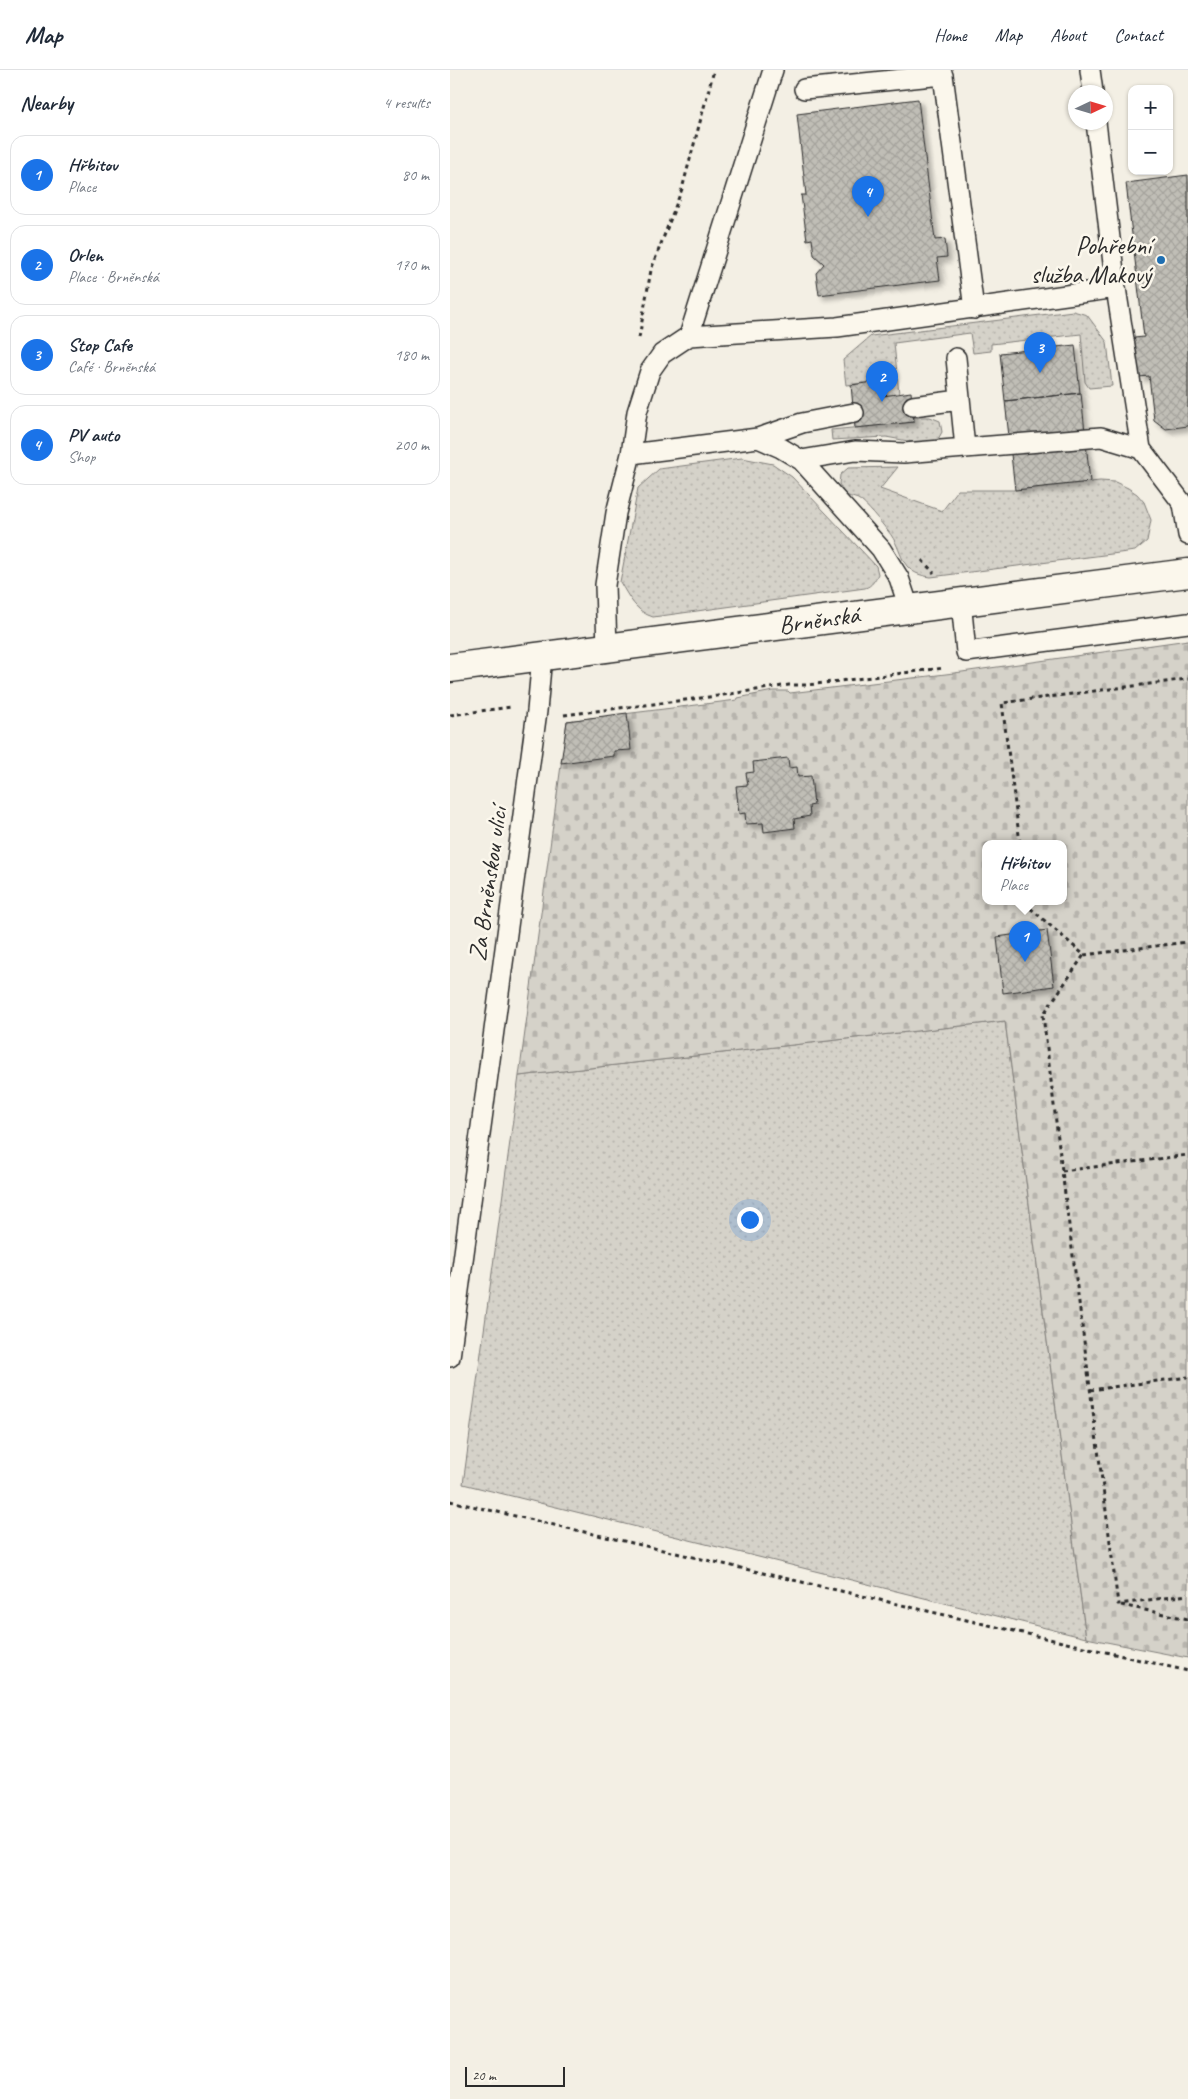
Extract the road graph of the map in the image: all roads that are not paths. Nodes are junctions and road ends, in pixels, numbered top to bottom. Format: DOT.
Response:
graph roads {
  1 [pos="773,70"];
  2 [pos="1090,70"];
  3 [pos="1092,85"];
  4 [pos="804,89"];
  5 [pos="1097,130"];
  6 [pos="1116,288"];
  7 [pos="974,309"];
  8 [pos="688,336"];
  9 [pos="956,358"];
  10 [pos="960,400"];
  11 [pos="913,406"];
  12 [pos="854,413"];
  13 [pos="758,438"];
  14 [pos="965,448"];
  15 [pos="1141,449"];
  16 [pos="630,454"];
  17 [pos="801,460"];
  18 [pos="1188,535"];
  19 [pos="1188,573"];
  20 [pos="951,602"];
  21 [pos="909,608"];
  22 [pos="1188,624"];
  23 [pos="607,648"];
  24 [pos="542,656"];
  25 [pos="450,668"];
  26 [pos="450,1357"];
  1 -- 8 [label="lane"];
  2 -- 3 [label="lane"];
  4 -- 7 [label="lane"];
  5 -- 6 [label="lane"];
  6 -- 7 [label="lane"];
  6 -- 15 [label="lane"];
  7 -- 8 [label="lane"];
  8 -- 16 [label="lane"];
  9 -- 10 [label="lane"];
  10 -- 11 [label="lane"];
  10 -- 14 [label="lane"];
  12 -- 13 [label="lane"];
  13 -- 16 [label="lane"];
  13 -- 17 [label="lane"];
  14 -- 15 [label="lane"];
  14 -- 17 [label="lane"];
  15 -- 18 [label="lane"];
  16 -- 23 [label="lane"];
  17 -- 21 [label="lane"];
  19 -- 20 [label="main road, Brněnská"];
  20 -- 21 [label="main road, Brněnská"];
  20 -- 22 [label="lane"];
  21 -- 23 [label="main road, Brněnská"];
  23 -- 24 [label="main road, Brněnská"];
  24 -- 25 [label="main road, Brněnská"];
  24 -- 26 [label="lane, Za Brněnskou ulicí"];
}
